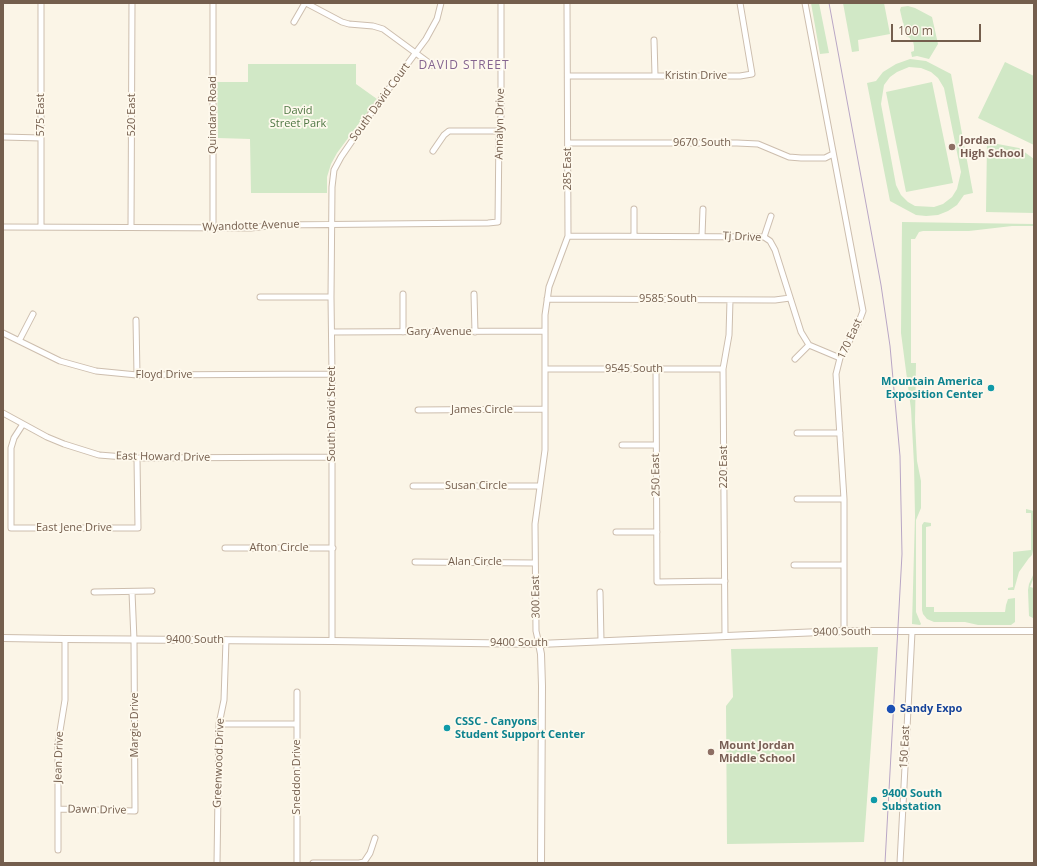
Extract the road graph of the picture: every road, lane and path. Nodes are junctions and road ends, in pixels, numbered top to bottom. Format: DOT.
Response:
graph roads {
  1 [pos="42,3"];
  2 [pos="132,3"];
  3 [pos="213,3"];
  4 [pos="305,3"];
  5 [pos="441,3"];
  6 [pos="501,3"];
  7 [pos="567,3"];
  8 [pos="740,3"];
  9 [pos="805,3"];
  10 [pos="294,22"];
  11 [pos="654,40"];
  12 [pos="416,53"];
  13 [pos="432,65"];
  14 [pos="568,76"];
  15 [pos="655,76"];
  16 [pos="499,131"];
  17 [pos="3,137"];
  18 [pos="40,138"];
  19 [pos="568,142"];
  20 [pos="433,151"];
  21 [pos="833,154"];
  22 [pos="332,187"];
  23 [pos="634,209"];
  24 [pos="703,210"];
  25 [pos="771,216"];
  26 [pos="498,222"];
  27 [pos="332,224"];
  28 [pos="3,227"];
  29 [pos="41,227"];
  30 [pos="131,227"];
  31 [pos="213,228"];
  32 [pos="568,236"];
  33 [pos="634,236"];
  34 [pos="702,236"];
  35 [pos="764,237"];
  36 [pos="403,294"];
  37 [pos="474,294"];
  38 [pos="260,297"];
  39 [pos="331,297"];
  40 [pos="790,298"];
  41 [pos="547,299"];
  42 [pos="730,300"];
  43 [pos="33,314"];
  44 [pos="136,320"];
  45 [pos="332,332"];
  46 [pos="403,332"];
  47 [pos="475,332"];
  48 [pos="545,332"];
  49 [pos="3,333"];
  50 [pos="19,340"];
  51 [pos="809,345"];
  52 [pos="840,358"];
  53 [pos="795,359"];
  54 [pos="546,369"];
  55 [pos="656,369"];
  56 [pos="723,369"];
  57 [pos="332,374"];
  58 [pos="137,375"];
  59 [pos="418,410"];
  60 [pos="545,410"];
  61 [pos="3,413"];
  62 [pos="23,424"];
  63 [pos="797,433"];
  64 [pos="840,433"];
  65 [pos="656,445"];
  66 [pos="622,446"];
  67 [pos="332,457"];
  68 [pos="137,458"];
  69 [pos="413,486"];
  70 [pos="540,486"];
  71 [pos="797,499"];
  72 [pos="844,499"];
  73 [pos="616,532"];
  74 [pos="657,532"];
  75 [pos="225,548"];
  76 [pos="333,548"];
  77 [pos="415,562"];
  78 [pos="535,563"];
  79 [pos="794,565"];
  80 [pos="844,565"];
  81 [pos="725,581"];
  82 [pos="152,591"];
  83 [pos="94,592"];
  84 [pos="132,592"];
  85 [pos="600,592"];
  86 [pos="844,631"];
  87 [pos="1034,631"];
  88 [pos="912,632"];
  89 [pos="725,636"];
  90 [pos="3,638"];
  91 [pos="65,639"];
  92 [pos="134,640"];
  93 [pos="226,640"];
  94 [pos="332,641"];
  95 [pos="601,641"];
  96 [pos="539,644"];
  97 [pos="298,692"];
  98 [pos="219,724"];
  99 [pos="297,724"];
  100 [pos="58,809"];
  101 [pos="135,810"];
  102 [pos="375,838"];
  103 [pos="58,850"];
  104 [pos="217,863"];
  105 [pos="297,863"];
  106 [pos="313,863"];
  107 [pos="541,863"];
  108 [pos="900,863"];
  1 -- 18 [label="street, 575 East"];
  2 -- 30 [label="street, 520 East"];
  3 -- 31 [label="street, Quindaro Road"];
  4 -- 10 [label="street"];
  4 -- 12 [label="street"];
  5 -- 12 [label="street, South David Court"];
  6 -- 16 [label="street, Annalyn Drive"];
  7 -- 14 [label="street, 285 East"];
  8 -- 15 [label="street, Kristin Drive"];
  9 -- 21 [label="street, 170 East"];
  11 -- 15 [label="street"];
  12 -- 13 [label="street"];
  12 -- 22 [label="street, South David Court"];
  14 -- 15 [label="street, Kristin Drive"];
  14 -- 19 [label="street, 285 East"];
  16 -- 20 [label="street"];
  16 -- 26 [label="street, Annalyn Drive"];
  17 -- 18 [label="street"];
  18 -- 29 [label="street, 575 East"];
  19 -- 21 [label="street, 9670 South"];
  19 -- 32 [label="street, 285 East"];
  21 -- 52 [label="street, 170 East"];
  22 -- 27 [label="street, South David Street"];
  23 -- 33 [label="street"];
  24 -- 34 [label="street"];
  25 -- 35 [label="street"];
  26 -- 27 [label="street, Wyandotte Avenue"];
  27 -- 31 [label="street, Wyandotte Avenue"];
  27 -- 39 [label="street, South David Street"];
  28 -- 29 [label="street, Wyandotte Avenue"];
  29 -- 30 [label="street, Wyandotte Avenue"];
  30 -- 31 [label="street, Wyandotte Avenue"];
  32 -- 33 [label="street, Tj Drive"];
  32 -- 41 [label="street, 285 East"];
  33 -- 34 [label="street, Tj Drive"];
  34 -- 35 [label="street, Tj Drive"];
  35 -- 40 [label="street, Tj Drive"];
  36 -- 46 [label="street"];
  37 -- 47 [label="street"];
  38 -- 39 [label="street"];
  39 -- 45 [label="street, South David Street"];
  40 -- 42 [label="street, 9585 South"];
  40 -- 51 [label="street, Tj Drive"];
  41 -- 42 [label="street, 9585 South"];
  41 -- 48 [label="street, 285 East"];
  42 -- 56 [label="street, 220 East"];
  43 -- 50 [label="street"];
  44 -- 58 [label="street"];
  45 -- 46 [label="street, Gary Avenue"];
  45 -- 57 [label="street, South David Street"];
  46 -- 47 [label="street, Gary Avenue"];
  47 -- 48 [label="street, Gary Avenue"];
  48 -- 54 [label="street, 300 East"];
  49 -- 50 [label="street, Floyd Drive"];
  50 -- 58 [label="street, Floyd Drive"];
  51 -- 52 [label="street"];
  51 -- 53 [label="street"];
  52 -- 64 [label="street, 170 East"];
  54 -- 55 [label="street, 9545 South"];
  54 -- 60 [label="street, 300 East"];
  55 -- 56 [label="street, 9545 South"];
  55 -- 65 [label="street, 250 East"];
  56 -- 81 [label="street, 220 East"];
  57 -- 58 [label="street, Floyd Drive"];
  57 -- 67 [label="street, South David Street"];
  59 -- 60 [label="street, James Circle"];
  60 -- 70 [label="street, 300 East"];
  61 -- 62 [label="street, East Howard Drive"];
  62 -- 68 [label="street, East Howard Drive"];
  62 -- 68 [label="street, East Jene Drive"];
  63 -- 64 [label="street"];
  64 -- 72 [label="street, 170 East"];
  65 -- 66 [label="street"];
  65 -- 74 [label="street, 250 East"];
  67 -- 68 [label="street, East Howard Drive"];
  67 -- 76 [label="street, South David Street"];
  69 -- 70 [label="street, Susan Circle"];
  70 -- 78 [label="street, 300 East"];
  71 -- 72 [label="street"];
  72 -- 80 [label="street, 170 East"];
  73 -- 74 [label="street"];
  74 -- 81 [label="street, 250 East"];
  75 -- 76 [label="street, Afton Circle"];
  76 -- 94 [label="street, South David Street"];
  77 -- 78 [label="street, Alan Circle"];
  78 -- 96 [label="street, 300 East"];
  79 -- 80 [label="street"];
  80 -- 86 [label="street, 170 East"];
  81 -- 89 [label="street, 220 East"];
  82 -- 84 [label="street"];
  83 -- 84 [label="street"];
  84 -- 92 [label="street, Margie Drive"];
  85 -- 95 [label="street"];
  86 -- 88 [label="street, 9400 South"];
  86 -- 89 [label="street, 9400 South"];
  87 -- 88 [label="street, 9400 South"];
  88 -- 108 [label="street, 150 East"];
  89 -- 95 [label="street, 9400 South"];
  90 -- 91 [label="street, 9400 South"];
  91 -- 92 [label="street, 9400 South"];
  91 -- 100 [label="street, Jean Drive"];
  92 -- 93 [label="street, 9400 South"];
  92 -- 101 [label="street, Margie Drive"];
  93 -- 94 [label="street, 9400 South"];
  93 -- 98 [label="street, Greenwood Drive"];
  94 -- 96 [label="street, 9400 South"];
  95 -- 96 [label="street, 9400 South"];
  96 -- 107 [label="street, 300 East"];
  97 -- 99 [label="street, Sneddon Drive"];
  98 -- 99 [label="street"];
  98 -- 104 [label="street, Greenwood Drive"];
  99 -- 105 [label="street, Sneddon Drive"];
  100 -- 101 [label="street, Dawn Drive"];
  100 -- 103 [label="street, Jean Drive"];
  102 -- 106 [label="street"];
}
